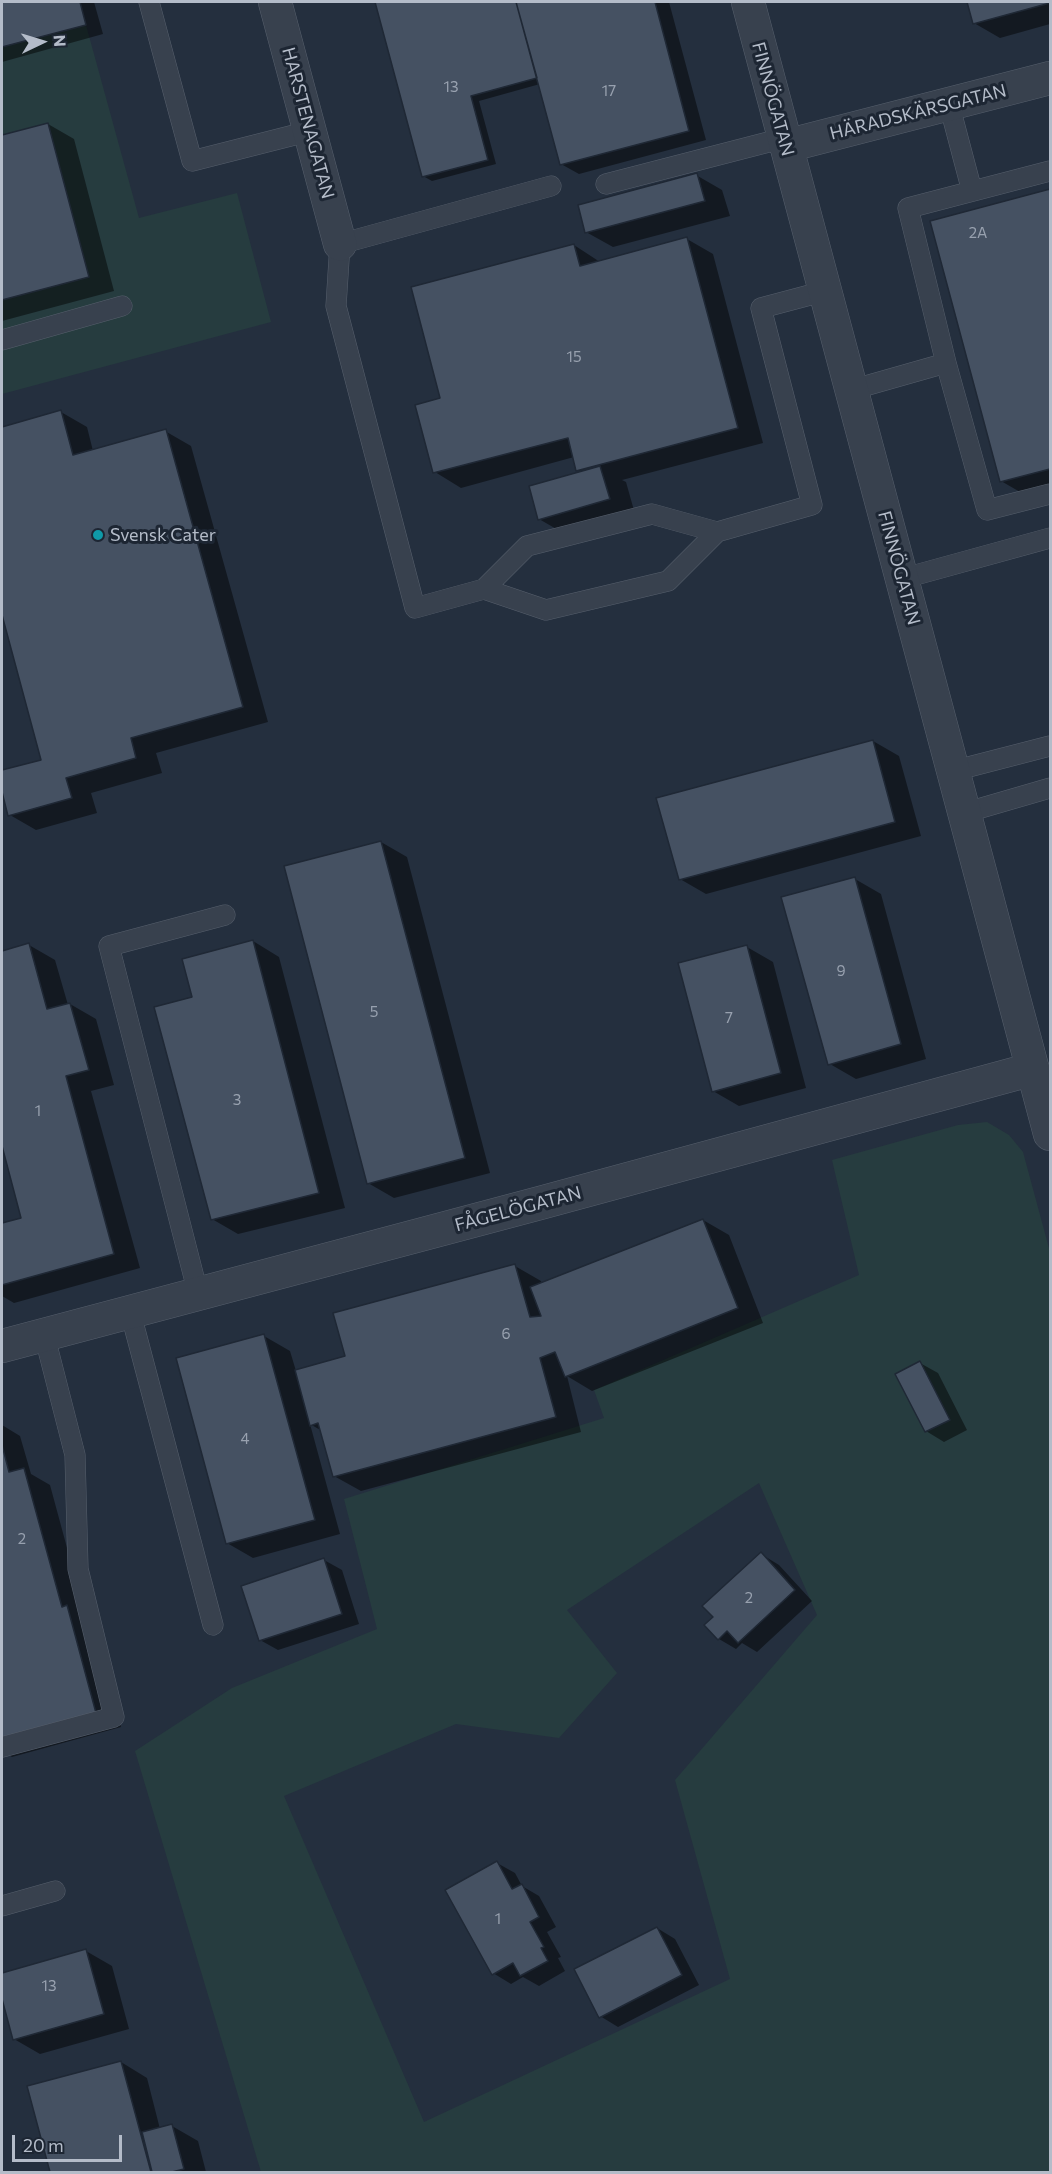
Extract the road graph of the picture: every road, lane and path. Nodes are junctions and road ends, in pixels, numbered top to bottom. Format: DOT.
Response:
graph roads {
  1 [pos="149,2"];
  2 [pos="275,2"];
  3 [pos="748,2"];
  4 [pos="1050,78"];
  5 [pos="949,104"];
  6 [pos="310,131"];
  7 [pos="785,142"];
  8 [pos="1050,171"];
  9 [pos="606,184"];
  10 [pos="552,186"];
  11 [pos="972,191"];
  12 [pos="340,244"];
  13 [pos="825,291"];
  14 [pos="122,306"];
  15 [pos="2,340"];
  16 [pos="946,363"];
  17 [pos="851,390"];
  18 [pos="1050,494"];
  19 [pos="717,532"];
  20 [pos="1050,538"];
  21 [pos="902,579"];
  22 [pos="484,589"];
  23 [pos="1050,746"];
  24 [pos="953,771"];
  25 [pos="1050,788"];
  26 [pos="964,813"];
  27 [pos="225,915"];
  28 [pos="1033,1069"];
  29 [pos="1050,1132"];
  30 [pos="198,1293"];
  31 [pos="130,1311"];
  32 [pos="44,1334"];
  33 [pos="2,1346"];
  34 [pos="213,1625"];
  35 [pos="2,1747"];
  36 [pos="55,1890"];
  37 [pos="2,1906"];
  1 -- 6 [label="lane"];
  2 -- 6 [label="street, HARSTENAGATAN"];
  3 -- 7 [label="street, FINNÖGATAN"];
  4 -- 5 [label="street, HÄRADSKÄRSGATAN"];
  5 -- 7 [label="street, HÄRADSKÄRSGATAN"];
  5 -- 11 [label="lane"];
  6 -- 12 [label="street, HARSTENAGATAN"];
  7 -- 9 [label="lane"];
  7 -- 13 [label="street, FINNÖGATAN"];
  8 -- 11 [label="lane"];
  10 -- 12 [label="lane"];
  11 -- 16 [label="lane"];
  12 -- 22 [label="lane"];
  13 -- 17 [label="street, FINNÖGATAN"];
  13 -- 19 [label="lane"];
  14 -- 15 [label="lane"];
  16 -- 17 [label="lane"];
  16 -- 18 [label="lane"];
  17 -- 21 [label="street, FINNÖGATAN"];
  19 -- 22 [label="lane"];
  19 -- 22 [label="lane"];
  20 -- 21 [label="lane"];
  21 -- 24 [label="street, FINNÖGATAN"];
  23 -- 24 [label="lane"];
  24 -- 26 [label="street, FINNÖGATAN"];
  25 -- 26 [label="lane"];
  26 -- 28 [label="street, FINNÖGATAN"];
  27 -- 30 [label="lane"];
  28 -- 29 [label="street, FINNÖGATAN"];
  28 -- 30 [label="street, FÅGELÖGATAN"];
  30 -- 31 [label="street, FÅGELÖGATAN"];
  31 -- 32 [label="street, FÅGELÖGATAN"];
  31 -- 34 [label="lane"];
  32 -- 33 [label="street, FÅGELÖGATAN"];
  32 -- 35 [label="lane"];
  36 -- 37 [label="lane"];
}
